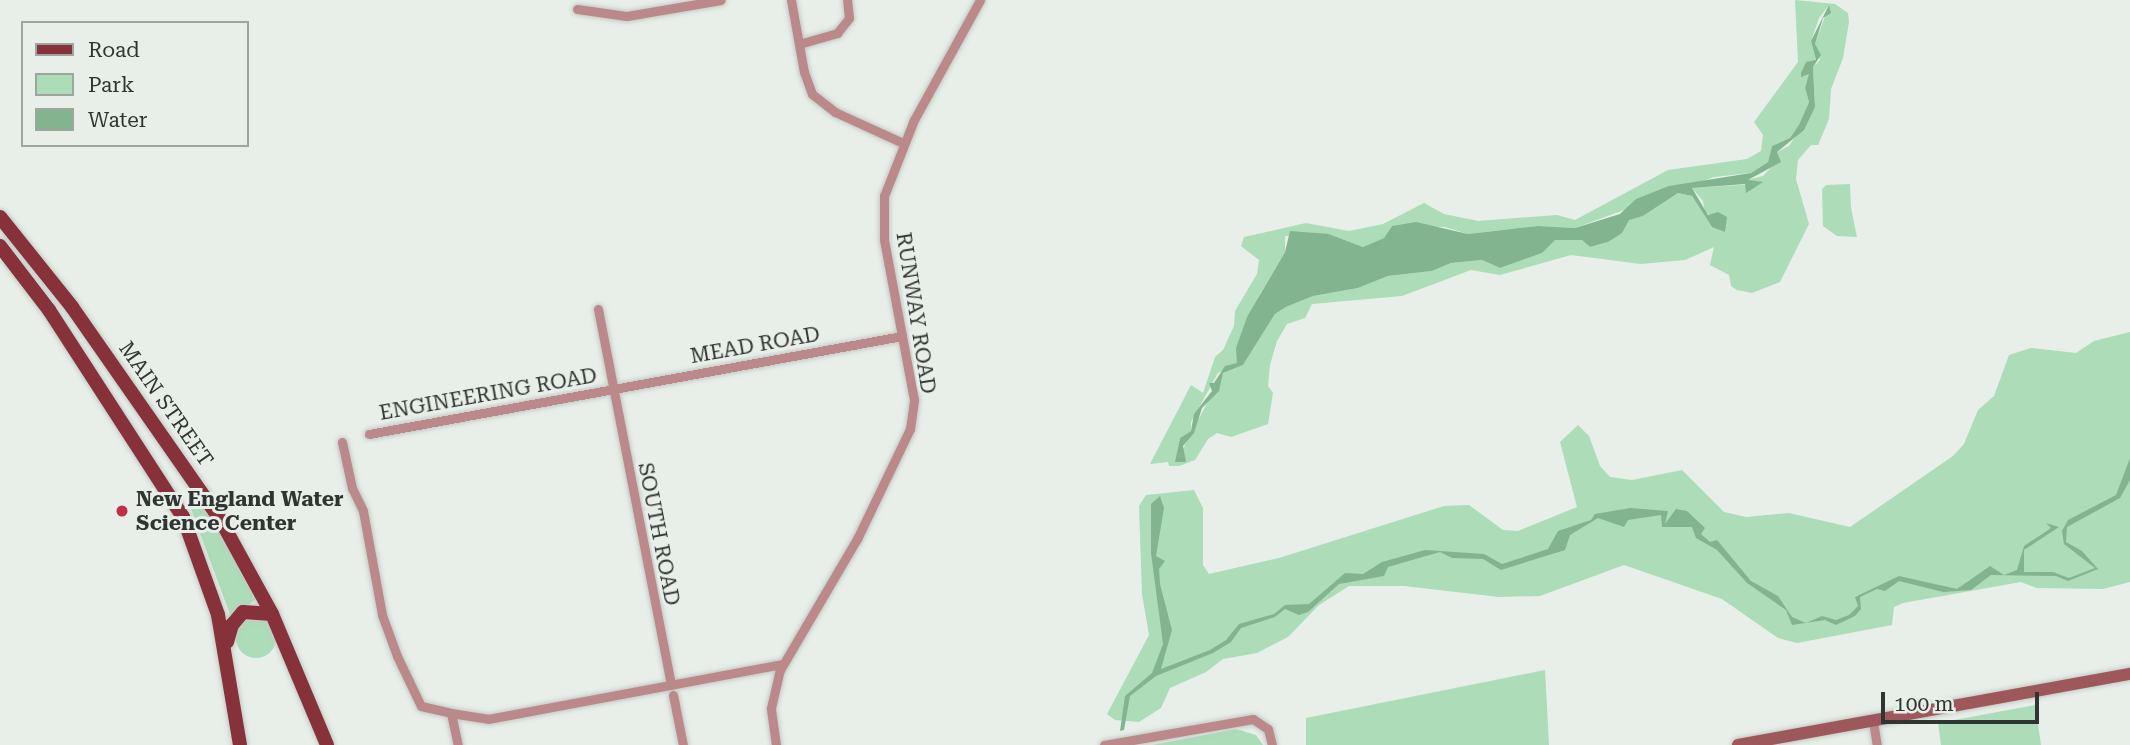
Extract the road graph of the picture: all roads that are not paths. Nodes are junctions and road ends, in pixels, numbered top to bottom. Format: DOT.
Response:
graph roads {
  1 [pos="721,0"];
  2 [pos="791,0"];
  3 [pos="847,0"];
  4 [pos="980,0"];
  5 [pos="577,9"];
  6 [pos="799,44"];
  7 [pos="903,143"];
  8 [pos="0,217"];
  9 [pos="0,246"];
  10 [pos="26,248"];
  11 [pos="11,260"];
  12 [pos="598,309"];
  13 [pos="902,336"];
  14 [pos="613,389"];
  15 [pos="369,434"];
  16 [pos="342,442"];
  17 [pos="190,472"];
  18 [pos="166,485"];
  19 [pos="272,614"];
  20 [pos="226,647"];
  21 [pos="783,664"];
  22 [pos="2130,674"];
  23 [pos="672,690"];
  24 [pos="451,713"];
  25 [pos="1873,721"];
  26 [pos="240,745"];
  27 [pos="327,745"];
  28 [pos="458,745"];
  29 [pos="683,745"];
  30 [pos="776,745"];
  31 [pos="1104,745"];
  32 [pos="1272,745"];
  33 [pos="1738,745"];
  34 [pos="1877,745"];
  1 -- 5 [label="street"];
  2 -- 6 [label="street"];
  3 -- 6 [label="street"];
  4 -- 7 [label="street, RUNWAY ROAD"];
  6 -- 7 [label="street"];
  7 -- 13 [label="street, RUNWAY ROAD"];
  8 -- 10 [label="main road, MAIN STREET"];
  9 -- 11 [label="main road, MAIN STREET"];
  10 -- 11 [label="main road"];
  10 -- 17 [label="main road, MAIN STREET"];
  11 -- 18 [label="main road, MAIN STREET"];
  12 -- 14 [label="street, SOUTH ROAD"];
  13 -- 14 [label="street, MEAD ROAD"];
  13 -- 21 [label="street, RUNWAY ROAD"];
  14 -- 15 [label="street, ENGINEERING ROAD"];
  14 -- 23 [label="street, SOUTH ROAD"];
  16 -- 24 [label="street"];
  17 -- 18 [label="main road"];
  17 -- 19 [label="main road, MAIN STREET"];
  18 -- 20 [label="main road, MAIN STREET"];
  19 -- 20 [label="main road"];
  19 -- 27 [label="main road, MAIN STREET"];
  20 -- 26 [label="main road, MAIN STREET"];
  21 -- 23 [label="street"];
  21 -- 30 [label="street, RUNWAY ROAD"];
  22 -- 25 [label="main road"];
  23 -- 24 [label="street"];
  23 -- 29 [label="street, SOUTH ROAD"];
  24 -- 28 [label="street"];
  25 -- 33 [label="main road"];
  25 -- 34 [label="street"];
  31 -- 32 [label="street"];
}
